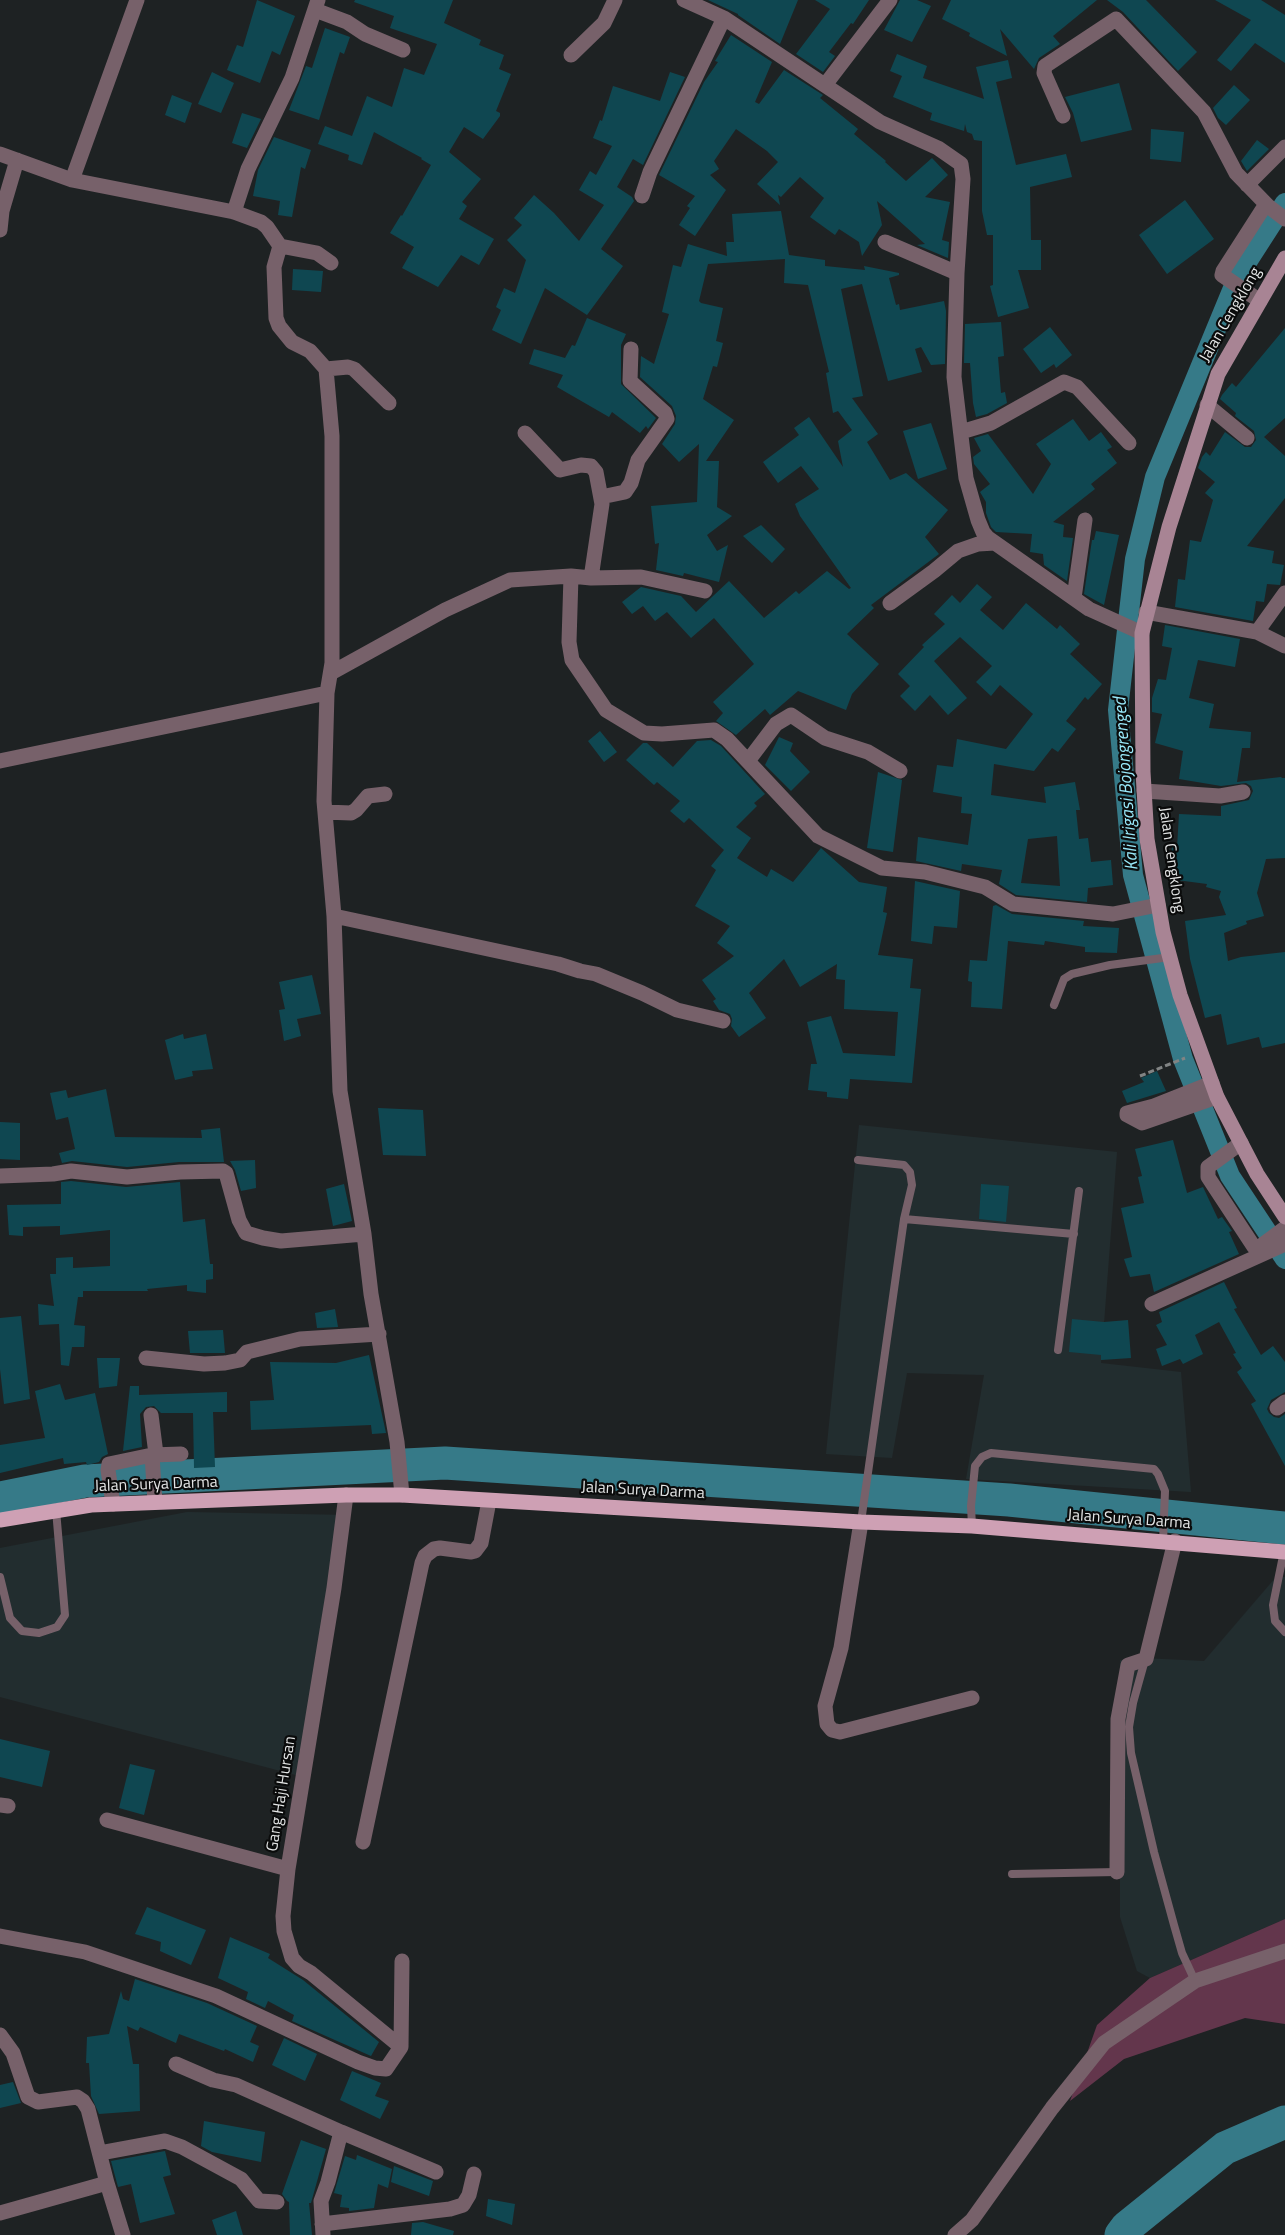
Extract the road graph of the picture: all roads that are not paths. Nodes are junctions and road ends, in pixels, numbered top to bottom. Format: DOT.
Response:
graph roads {
  1 [pos="137,0"];
  2 [pos="615,0"];
  3 [pos="684,0"];
  4 [pos="890,0"];
  5 [pos="317,5"];
  6 [pos="724,18"];
  7 [pos="403,50"];
  8 [pos="571,55"];
  9 [pos="825,85"];
  10 [pos="1063,116"];
  11 [pos="1285,147"];
  12 [pos="0,154"];
  13 [pos="17,160"];
  14 [pos="72,180"];
  15 [pos="1247,184"];
  16 [pos="642,196"];
  17 [pos="1267,205"];
  18 [pos="234,212"];
  19 [pos="1285,219"];
  20 [pos="0,230"];
  21 [pos="885,242"];
  22 [pos="280,246"];
  23 [pos="1285,258"];
  24 [pos="331,263"];
  25 [pos="957,273"];
  26 [pos="1254,297"];
  27 [pos="631,349"];
  28 [pos="326,369"];
  29 [pos="389,403"];
  30 [pos="1208,405"];
  31 [pos="961,432"];
  32 [pos="525,433"];
  33 [pos="1247,438"];
  34 [pos="1129,443"];
  35 [pos="601,496"];
  36 [pos="1085,520"];
  37 [pos="995,543"];
  38 [pos="571,576"];
  39 [pos="591,578"];
  40 [pos="705,591"];
  41 [pos="1285,593"];
  42 [pos="1074,598"];
  43 [pos="890,603"];
  44 [pos="1146,612"];
  45 [pos="1137,630"];
  46 [pos="1257,632"];
  47 [pos="1285,646"];
  48 [pos="331,673"];
  49 [pos="327,693"];
  50 [pos="0,761"];
  51 [pos="748,761"];
  52 [pos="900,771"];
  53 [pos="1144,791"];
  54 [pos="1243,792"];
  55 [pos="385,794"];
  56 [pos="324,812"];
  57 [pos="1151,907"];
  58 [pos="334,916"];
  59 [pos="1166,958"];
  60 [pos="1054,1005"];
  61 [pos="723,1021"];
  62 [pos="1209,1093"];
  63 [pos="1156,1112"];
  64 [pos="1237,1146"];
  65 [pos="858,1160"];
  66 [pos="0,1176"];
  67 [pos="1079,1191"];
  68 [pos="904,1219"];
  69 [pos="1284,1229"];
  70 [pos="364,1234"];
  71 [pos="1074,1234"];
  72 [pos="1265,1248"];
  73 [pos="1152,1304"];
  74 [pos="379,1334"];
  75 [pos="1058,1350"];
  76 [pos="146,1358"];
  77 [pos="151,1415"];
  78 [pos="182,1454"];
  79 [pos="153,1457"];
  80 [pos="155,1495"];
  81 [pos="346,1495"];
  82 [pos="402,1495"];
  83 [pos="112,1499"];
  84 [pos="489,1501"];
  85 [pos="56,1510"];
  86 [pos="861,1519"];
  87 [pos="0,1520"];
  88 [pos="972,1526"];
  89 [pos="1167,1538"];
  90 [pos="1285,1552"];
  91 [pos="0,1577"];
  92 [pos="1285,1632"];
  93 [pos="1146,1659"];
  94 [pos="972,1698"];
  95 [pos="107,1820"];
  96 [pos="363,1842"];
  97 [pos="288,1869"];
  98 [pos="1117,1872"];
  99 [pos="1012,1874"];
  100 [pos="0,1936"];
  101 [pos="1285,1950"];
  102 [pos="402,1961"];
  103 [pos="1195,1982"];
  104 [pos="0,2035"];
  105 [pos="401,2048"];
  106 [pos="176,2064"];
  107 [pos="340,2132"];
  108 [pos="100,2153"];
  109 [pos="435,2172"];
  110 [pos="474,2174"];
  111 [pos="107,2183"];
  112 [pos="277,2202"];
  113 [pos="0,2213"];
  114 [pos="322,2229"];
  115 [pos="123,2235"];
  116 [pos="955,2235"];
  1 -- 14 [label="street"];
  2 -- 8 [label="street"];
  3 -- 6 [label="street"];
  4 -- 9 [label="street"];
  5 -- 7 [label="street"];
  5 -- 18 [label="street"];
  6 -- 9 [label="street"];
  6 -- 16 [label="street"];
  9 -- 25 [label="street"];
  10 -- 15 [label="street"];
  11 -- 15 [label="street"];
  12 -- 13 [label="street"];
  13 -- 14 [label="street"];
  13 -- 20 [label="street"];
  14 -- 18 [label="street"];
  15 -- 17 [label="street"];
  17 -- 19 [label="street"];
  17 -- 26 [label="street"];
  18 -- 22 [label="street"];
  21 -- 25 [label="street"];
  22 -- 24 [label="street"];
  22 -- 28 [label="street"];
  23 -- 26 [label="main road, Jalan Cengklong"];
  25 -- 31 [label="street"];
  26 -- 30 [label="main road, Jalan Cengklong"];
  27 -- 35 [label="street"];
  28 -- 29 [label="street"];
  28 -- 48 [label="street"];
  30 -- 33 [label="street"];
  30 -- 44 [label="main road, Jalan Cengklong"];
  31 -- 34 [label="street"];
  31 -- 37 [label="street"];
  32 -- 35 [label="street"];
  35 -- 39 [label="street"];
  36 -- 42 [label="street"];
  37 -- 42 [label="street"];
  37 -- 43 [label="street"];
  38 -- 39 [label="street"];
  38 -- 48 [label="street"];
  38 -- 51 [label="street"];
  39 -- 40 [label="street"];
  41 -- 46 [label="street"];
  42 -- 45 [label="street"];
  44 -- 45 [label="main road, Jalan Cengklong"];
  44 -- 46 [label="street"];
  45 -- 53 [label="main road, Jalan Cengklong"];
  46 -- 47 [label="street"];
  48 -- 49 [label="street"];
  49 -- 50 [label="street"];
  49 -- 56 [label="street"];
  51 -- 52 [label="street"];
  51 -- 57 [label="street"];
  53 -- 54 [label="street"];
  53 -- 57 [label="main road, Jalan Cengklong"];
  55 -- 56 [label="street"];
  56 -- 58 [label="street"];
  57 -- 59 [label="main road, Jalan Cengklong"];
  58 -- 61 [label="street"];
  58 -- 70 [label="street"];
  59 -- 60 [label="lane"];
  59 -- 62 [label="main road, Jalan Cengklong"];
  62 -- 63 [label="street"];
  62 -- 64 [label="main road, Jalan Cengklong"];
  64 -- 69 [label="main road, Jalan Cengklong"];
  64 -- 72 [label="street"];
  65 -- 68 [label="lane"];
  66 -- 70 [label="street"];
  67 -- 71 [label="lane"];
  68 -- 71 [label="lane"];
  68 -- 86 [label="lane"];
  69 -- 72 [label="street"];
  70 -- 74 [label="street"];
  71 -- 75 [label="lane"];
  72 -- 73 [label="street"];
  74 -- 76 [label="street"];
  74 -- 82 [label="street"];
  77 -- 79 [label="street"];
  78 -- 79 [label="street"];
  79 -- 80 [label="street"];
  79 -- 83 [label="street"];
  80 -- 81 [label="main road, Jalan Surya Darma"];
  80 -- 83 [label="main road, Jalan Surya Darma"];
  81 -- 82 [label="main road, Jalan Surya Darma"];
  81 -- 97 [label="street, Gang Haji Hursan"];
  82 -- 84 [label="main road, Jalan Surya Darma"];
  83 -- 85 [label="main road, Jalan Surya Darma"];
  84 -- 86 [label="main road, Jalan Surya Darma"];
  84 -- 96 [label="street"];
  85 -- 87 [label="main road, Jalan Surya Darma"];
  85 -- 91 [label="lane"];
  86 -- 88 [label="main road, Jalan Surya Darma"];
  86 -- 94 [label="street"];
  88 -- 89 [label="main road, Jalan Surya Darma"];
  88 -- 89 [label="lane"];
  89 -- 90 [label="main road, Jalan Surya Darma"];
  89 -- 93 [label="street"];
  90 -- 92 [label="lane"];
  93 -- 98 [label="street"];
  93 -- 103 [label="lane"];
  95 -- 97 [label="street"];
  97 -- 105 [label="street, Gang Haji Hursan"];
  98 -- 99 [label="lane"];
  100 -- 105 [label="street"];
  101 -- 103 [label="street"];
  102 -- 105 [label="street"];
  103 -- 116 [label="street"];
  104 -- 108 [label="street"];
  106 -- 107 [label="street"];
  107 -- 109 [label="street"];
  107 -- 114 [label="street"];
  108 -- 111 [label="street"];
  108 -- 112 [label="street"];
  110 -- 114 [label="street"];
  111 -- 113 [label="street"];
  111 -- 115 [label="street"];
}
